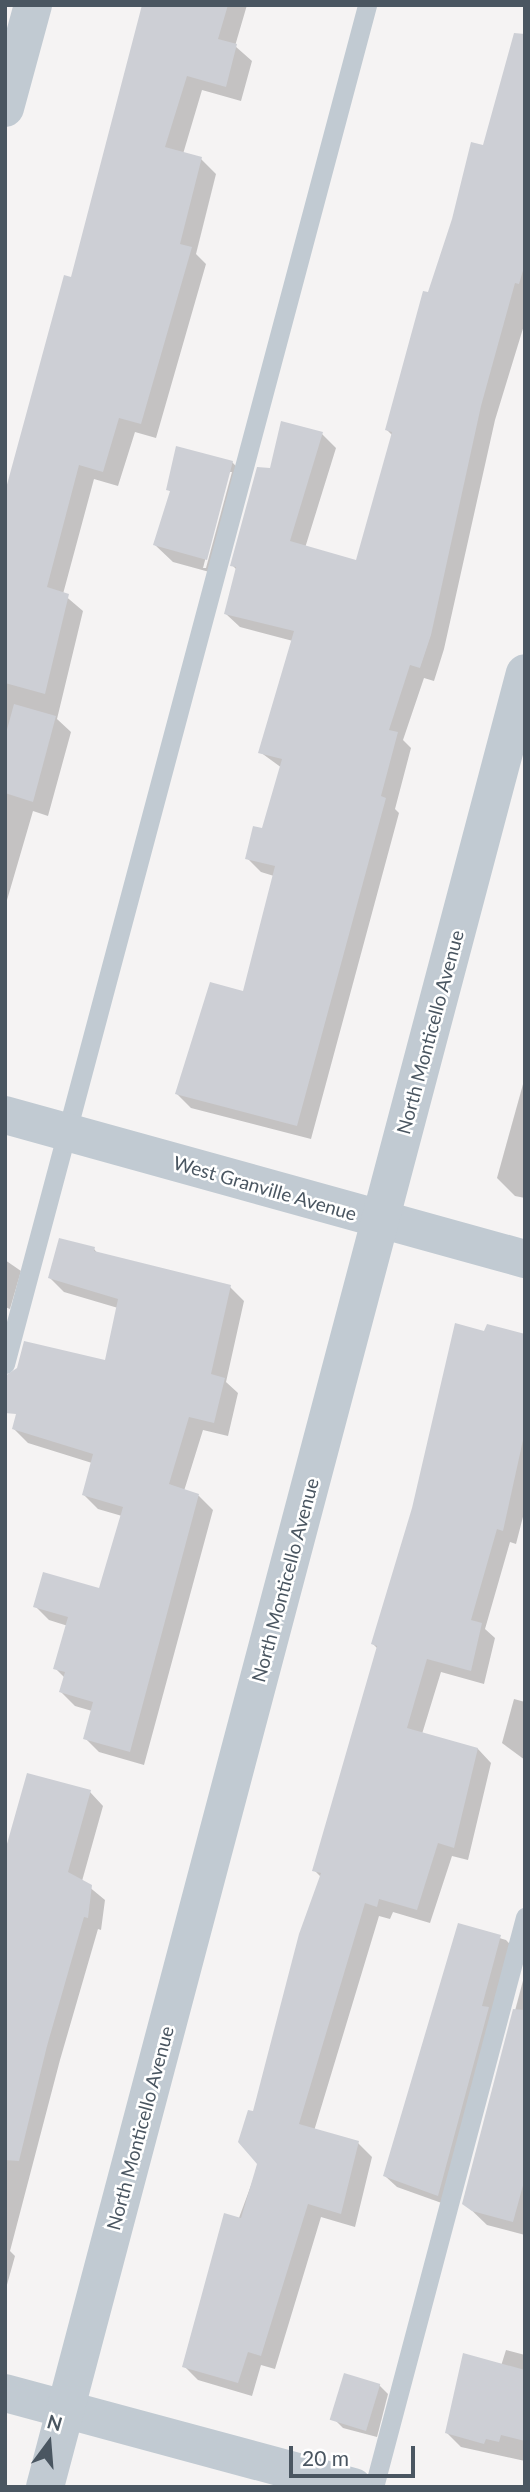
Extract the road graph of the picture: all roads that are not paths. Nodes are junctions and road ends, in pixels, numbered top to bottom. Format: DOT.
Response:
graph roads {
  1 [pos="33,5"];
  2 [pos="366,5"];
  3 [pos="5,108"];
  4 [pos="525,673"];
  5 [pos="5,1115"];
  6 [pos="67,1133"];
  7 [pos="380,1220"];
  8 [pos="525,1259"];
  9 [pos="5,1364"];
  10 [pos="525,1917"];
  11 [pos="5,2393"];
  12 [pos="66,2409"];
  13 [pos="45,2487"];
  14 [pos="354,2487"];
  15 [pos="374,2487"];
  1 -- 3 [label="street"];
  2 -- 6 [label="lane"];
  4 -- 7 [label="street, North Monticello Avenue"];
  5 -- 6 [label="street, West Granville Avenue"];
  6 -- 7 [label="street, West Granville Avenue"];
  6 -- 9 [label="lane"];
  7 -- 8 [label="street, West Granville Avenue"];
  7 -- 12 [label="street, North Monticello Avenue"];
  10 -- 15 [label="lane"];
  11 -- 12 [label="street"];
  12 -- 13 [label="street, North Monticello Avenue"];
  12 -- 14 [label="street"];
}
